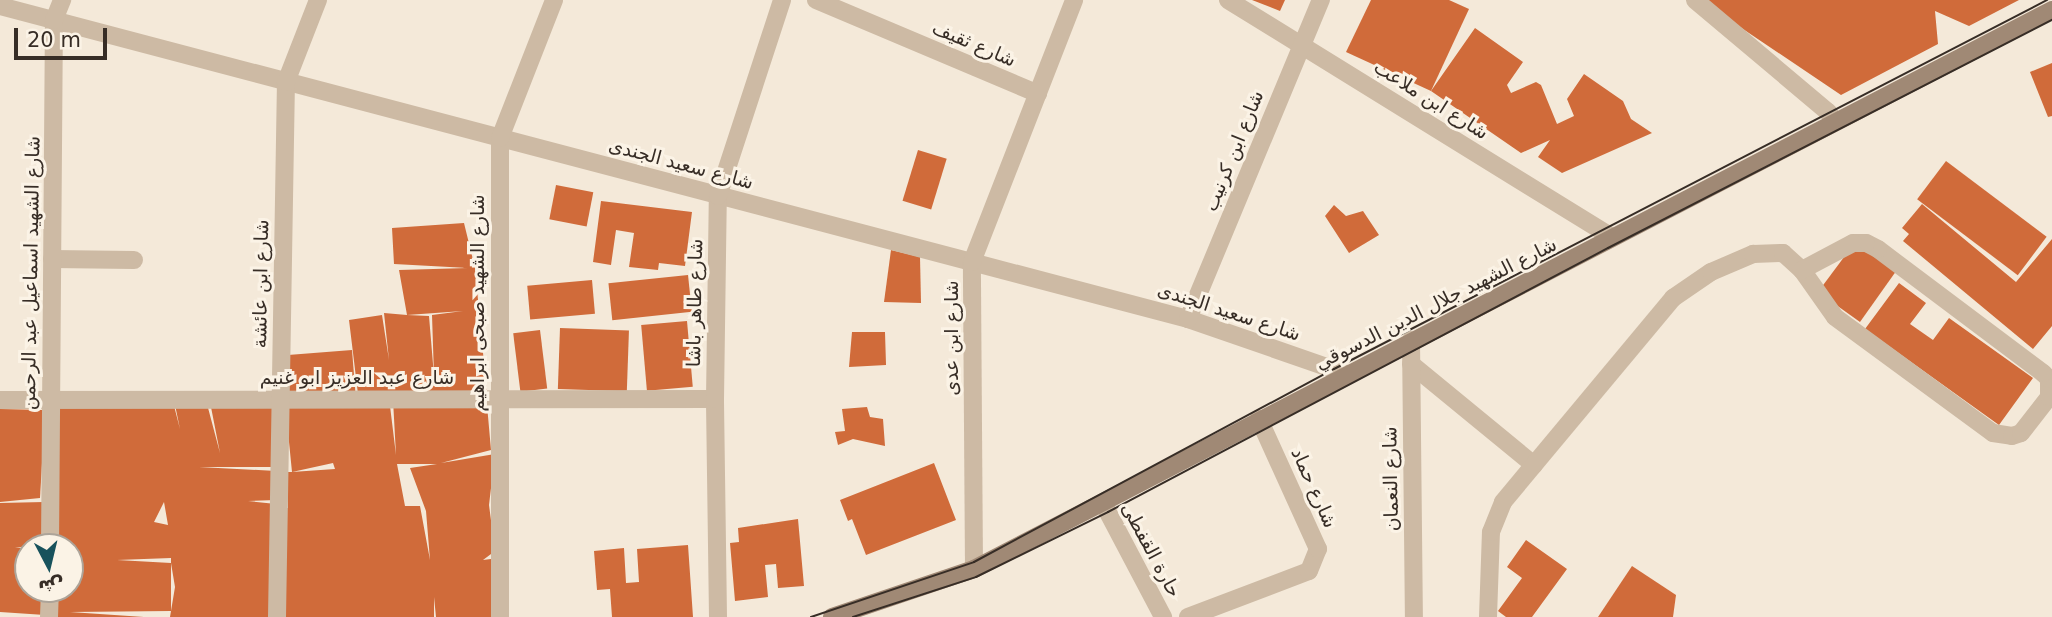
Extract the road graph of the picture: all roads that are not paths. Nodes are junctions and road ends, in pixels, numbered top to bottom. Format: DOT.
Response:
graph roads {
  1 [pos="62,0"];
  2 [pos="318,0"];
  3 [pos="554,0"];
  4 [pos="782,0"];
  5 [pos="816,0"];
  6 [pos="1074,0"];
  7 [pos="1228,0"];
  8 [pos="1321,0"];
  9 [pos="1695,0"];
  10 [pos="0,6"];
  11 [pos="2052,10"];
  12 [pos="54,20"];
  13 [pos="1301,43"];
  14 [pos="286,82"];
  15 [pos="1038,94"];
  16 [pos="1835,121"];
  17 [pos="500,138"];
  18 [pos="718,195"];
  19 [pos="1611,237"];
  20 [pos="52,258"];
  21 [pos="134,260"];
  22 [pos="972,262"];
  23 [pos="1802,270"];
  24 [pos="1188,319"];
  25 [pos="1410,340"];
  26 [pos="1411,364"];
  27 [pos="1347,374"];
  28 [pos="499,399"];
  29 [pos="715,399"];
  30 [pos="0,400"];
  31 [pos="280,400"];
  32 [pos="51,401"];
  33 [pos="1259,419"];
  34 [pos="1534,465"];
  35 [pos="1103,503"];
  36 [pos="50,533"];
  37 [pos="974,569"];
  38 [pos="841,616"];
  39 [pos="277,617"];
  40 [pos="500,617"];
  41 [pos="718,617"];
  42 [pos="1163,617"];
  43 [pos="1188,617"];
  44 [pos="1413,617"];
  45 [pos="1488,617"];
  1 -- 12 [label="street, شارع الشهيد اسماعيل عبد الرحمن"];
  2 -- 14 [label="street, شارع ابن عائشة"];
  3 -- 17 [label="street, شارع الشهيد صبحى ابراهيم"];
  4 -- 18 [label="street, شارع طاهر باشا"];
  5 -- 15 [label="street, شارع ثقيف"];
  6 -- 15 [label="street, شارع ابن عدى"];
  7 -- 13 [label="street, شارع ابن ملاعب"];
  8 -- 13 [label="street, شارع ابن كرنيب"];
  9 -- 16 [label="street"];
  10 -- 12 [label="street, شارع سعيد الجندى"];
  11 -- 16 [label="main road, شارع الشهيد جلال الدين الدسوقي"];
  12 -- 14 [label="street, شارع سعيد الجندى"];
  12 -- 20 [label="street, شارع الشهيد اسماعيل عبد الرحمن"];
  13 -- 19 [label="street, شارع ابن ملاعب"];
  13 -- 24 [label="street, شارع ابن كرنيب"];
  14 -- 17 [label="street, شارع سعيد الجندى"];
  14 -- 31 [label="street, شارع ابن عائشة"];
  15 -- 22 [label="street, شارع ابن عدى"];
  16 -- 19 [label="main road, شارع الشهيد جلال الدين الدسوقي"];
  17 -- 18 [label="street, شارع سعيد الجندى"];
  17 -- 28 [label="street, شارع الشهيد صبحى ابراهيم"];
  18 -- 22 [label="street, شارع سعيد الجندى"];
  18 -- 29 [label="street, شارع طاهر باشا"];
  19 -- 25 [label="main road, شارع الشهيد جلال الدين الدسوقي"];
  20 -- 21 [label="street"];
  20 -- 32 [label="street, شارع الشهيد اسماعيل عبد الرحمن"];
  22 -- 24 [label="street, شارع سعيد الجندى"];
  22 -- 37 [label="street, شارع ابن عدى"];
  23 -- 23 [label="street"];
  23 -- 34 [label="street"];
  24 -- 27 [label="street, شارع سعيد الجندى"];
  25 -- 26 [label="street, شارع النعمان"];
  25 -- 27 [label="main road, شارع الشهيد جلال الدين الدسوقي"];
  26 -- 34 [label="street"];
  26 -- 44 [label="street, شارع النعمان"];
  27 -- 33 [label="main road, شارع الشهيد جلال الدين الدسوقي"];
  28 -- 29 [label="street, شارع عبد العزيز ابو غنيم"];
  28 -- 31 [label="street, شارع عبد العزيز ابو غنيم"];
  28 -- 40 [label="street, شارع الشهيد صبحى ابراهيم"];
  29 -- 41 [label="street, شارع طاهر باشا"];
  30 -- 32 [label="street, شارع عبد العزيز ابو غنيم"];
  31 -- 32 [label="street, شارع عبد العزيز ابو غنيم"];
  31 -- 39 [label="street, شارع ابن عائشة"];
  32 -- 36 [label="street, شارع الشهيد اسماعيل عبد الرحمن"];
  33 -- 35 [label="main road, شارع الشهيد جلال الدين الدسوقي"];
  33 -- 43 [label="street, شارع حماد"];
  34 -- 45 [label="street"];
  35 -- 37 [label="main road, شارع الشهيد جلال الدين الدسوقي"];
  35 -- 42 [label="street, حارة القفطى"];
  37 -- 38 [label="main road, شارع الشهيد جلال الدين الدسوقي"];
}
